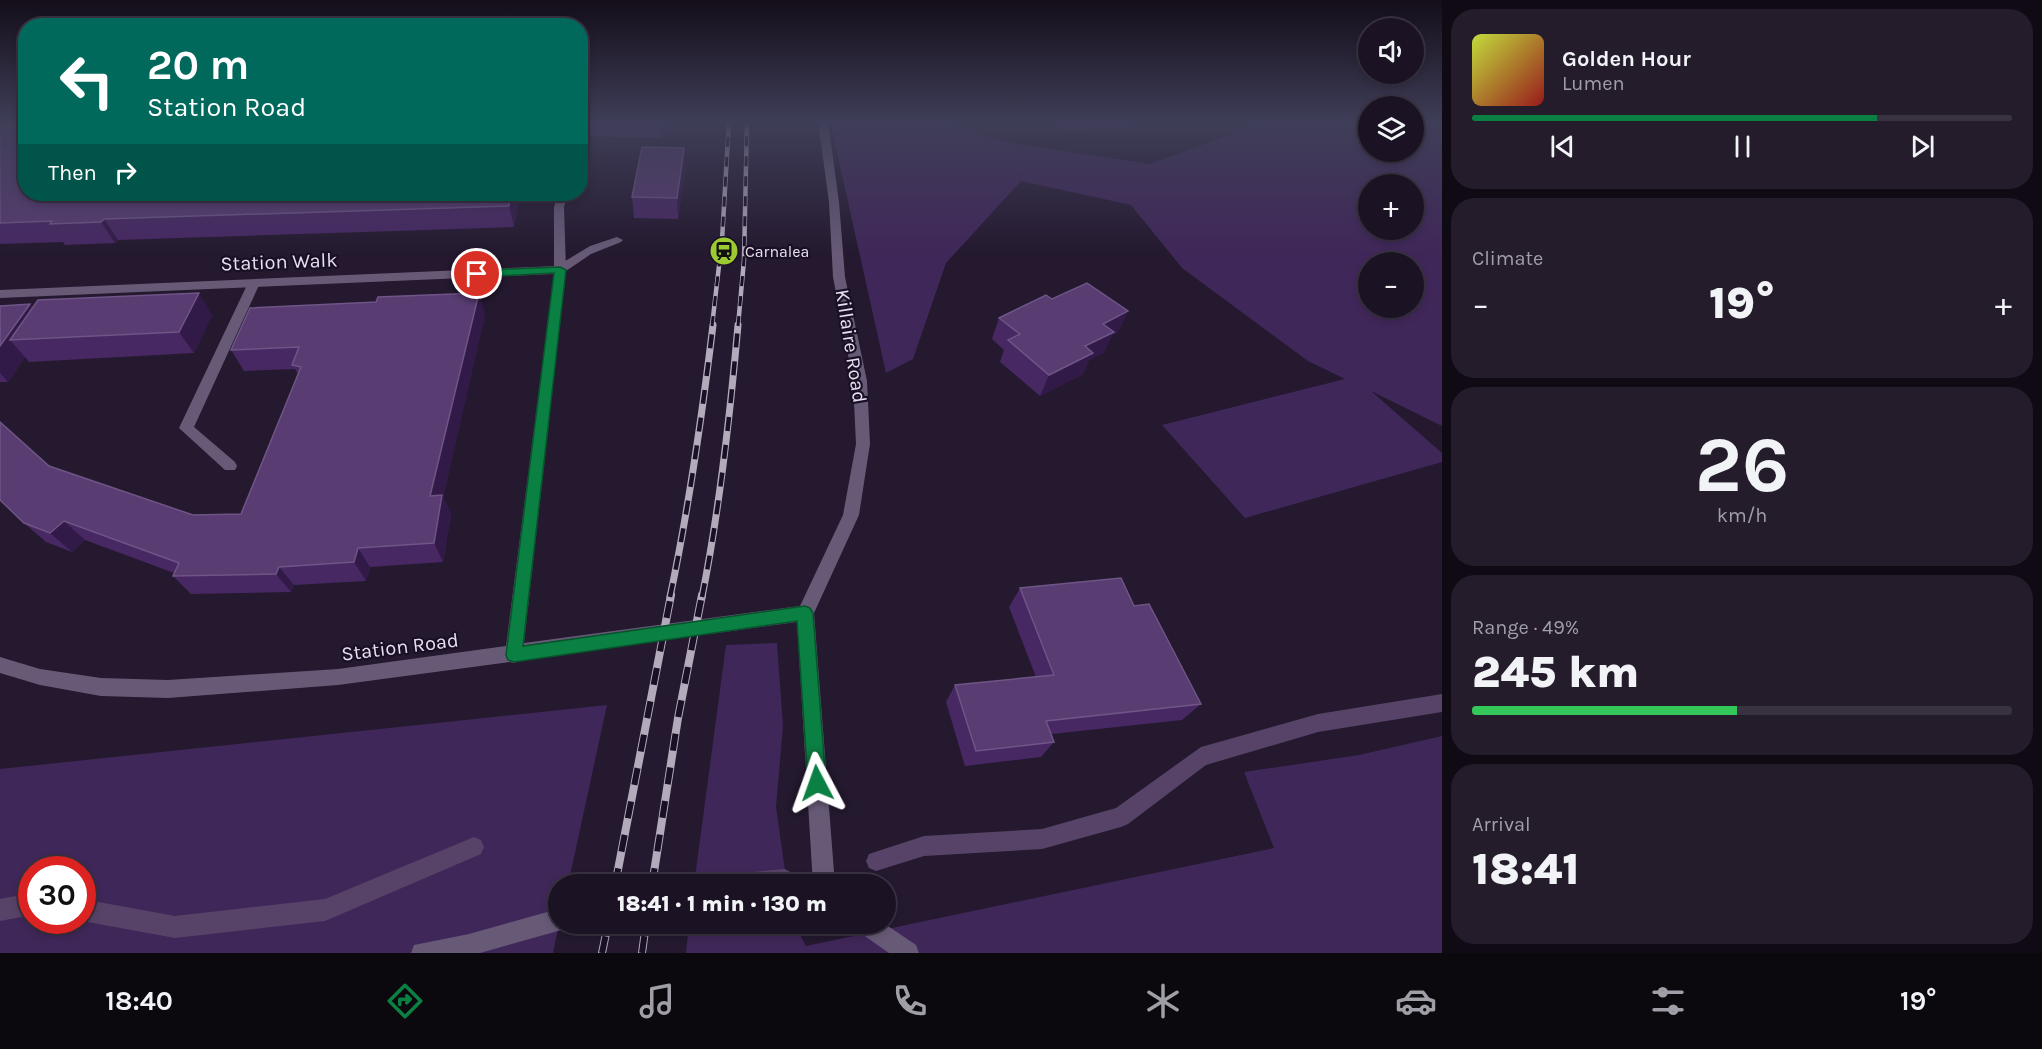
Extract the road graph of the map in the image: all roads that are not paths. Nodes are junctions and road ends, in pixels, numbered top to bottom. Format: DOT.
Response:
graph roads {
  1 [pos="829,165"];
  2 [pos="561,201"];
  3 [pos="617,240"];
  4 [pos="560,270"];
  5 [pos="254,283"];
  6 [pos="0,294"];
  7 [pos="230,466"];
  8 [pos="805,613"];
  9 [pos="514,655"];
  10 [pos="0,665"];
  11 [pos="823,874"];
  12 [pos="548,923"];
  13 [pos="881,934"];
  14 [pos="422,953"];
  15 [pos="908,953"];
  1 -- 8 [label="street, Killaire Road"];
  2 -- 4 [label="street"];
  3 -- 4 [label="street"];
  4 -- 5 [label="street, Station Walk"];
  4 -- 9 [label="street"];
  5 -- 6 [label="street, Station Walk"];
  5 -- 7 [label="street"];
  8 -- 9 [label="street, Station Road"];
  8 -- 11 [label="street, Killaire Road"];
  9 -- 10 [label="street, Station Road"];
  12 -- 14 [label="street"];
  13 -- 15 [label="street"];
}
